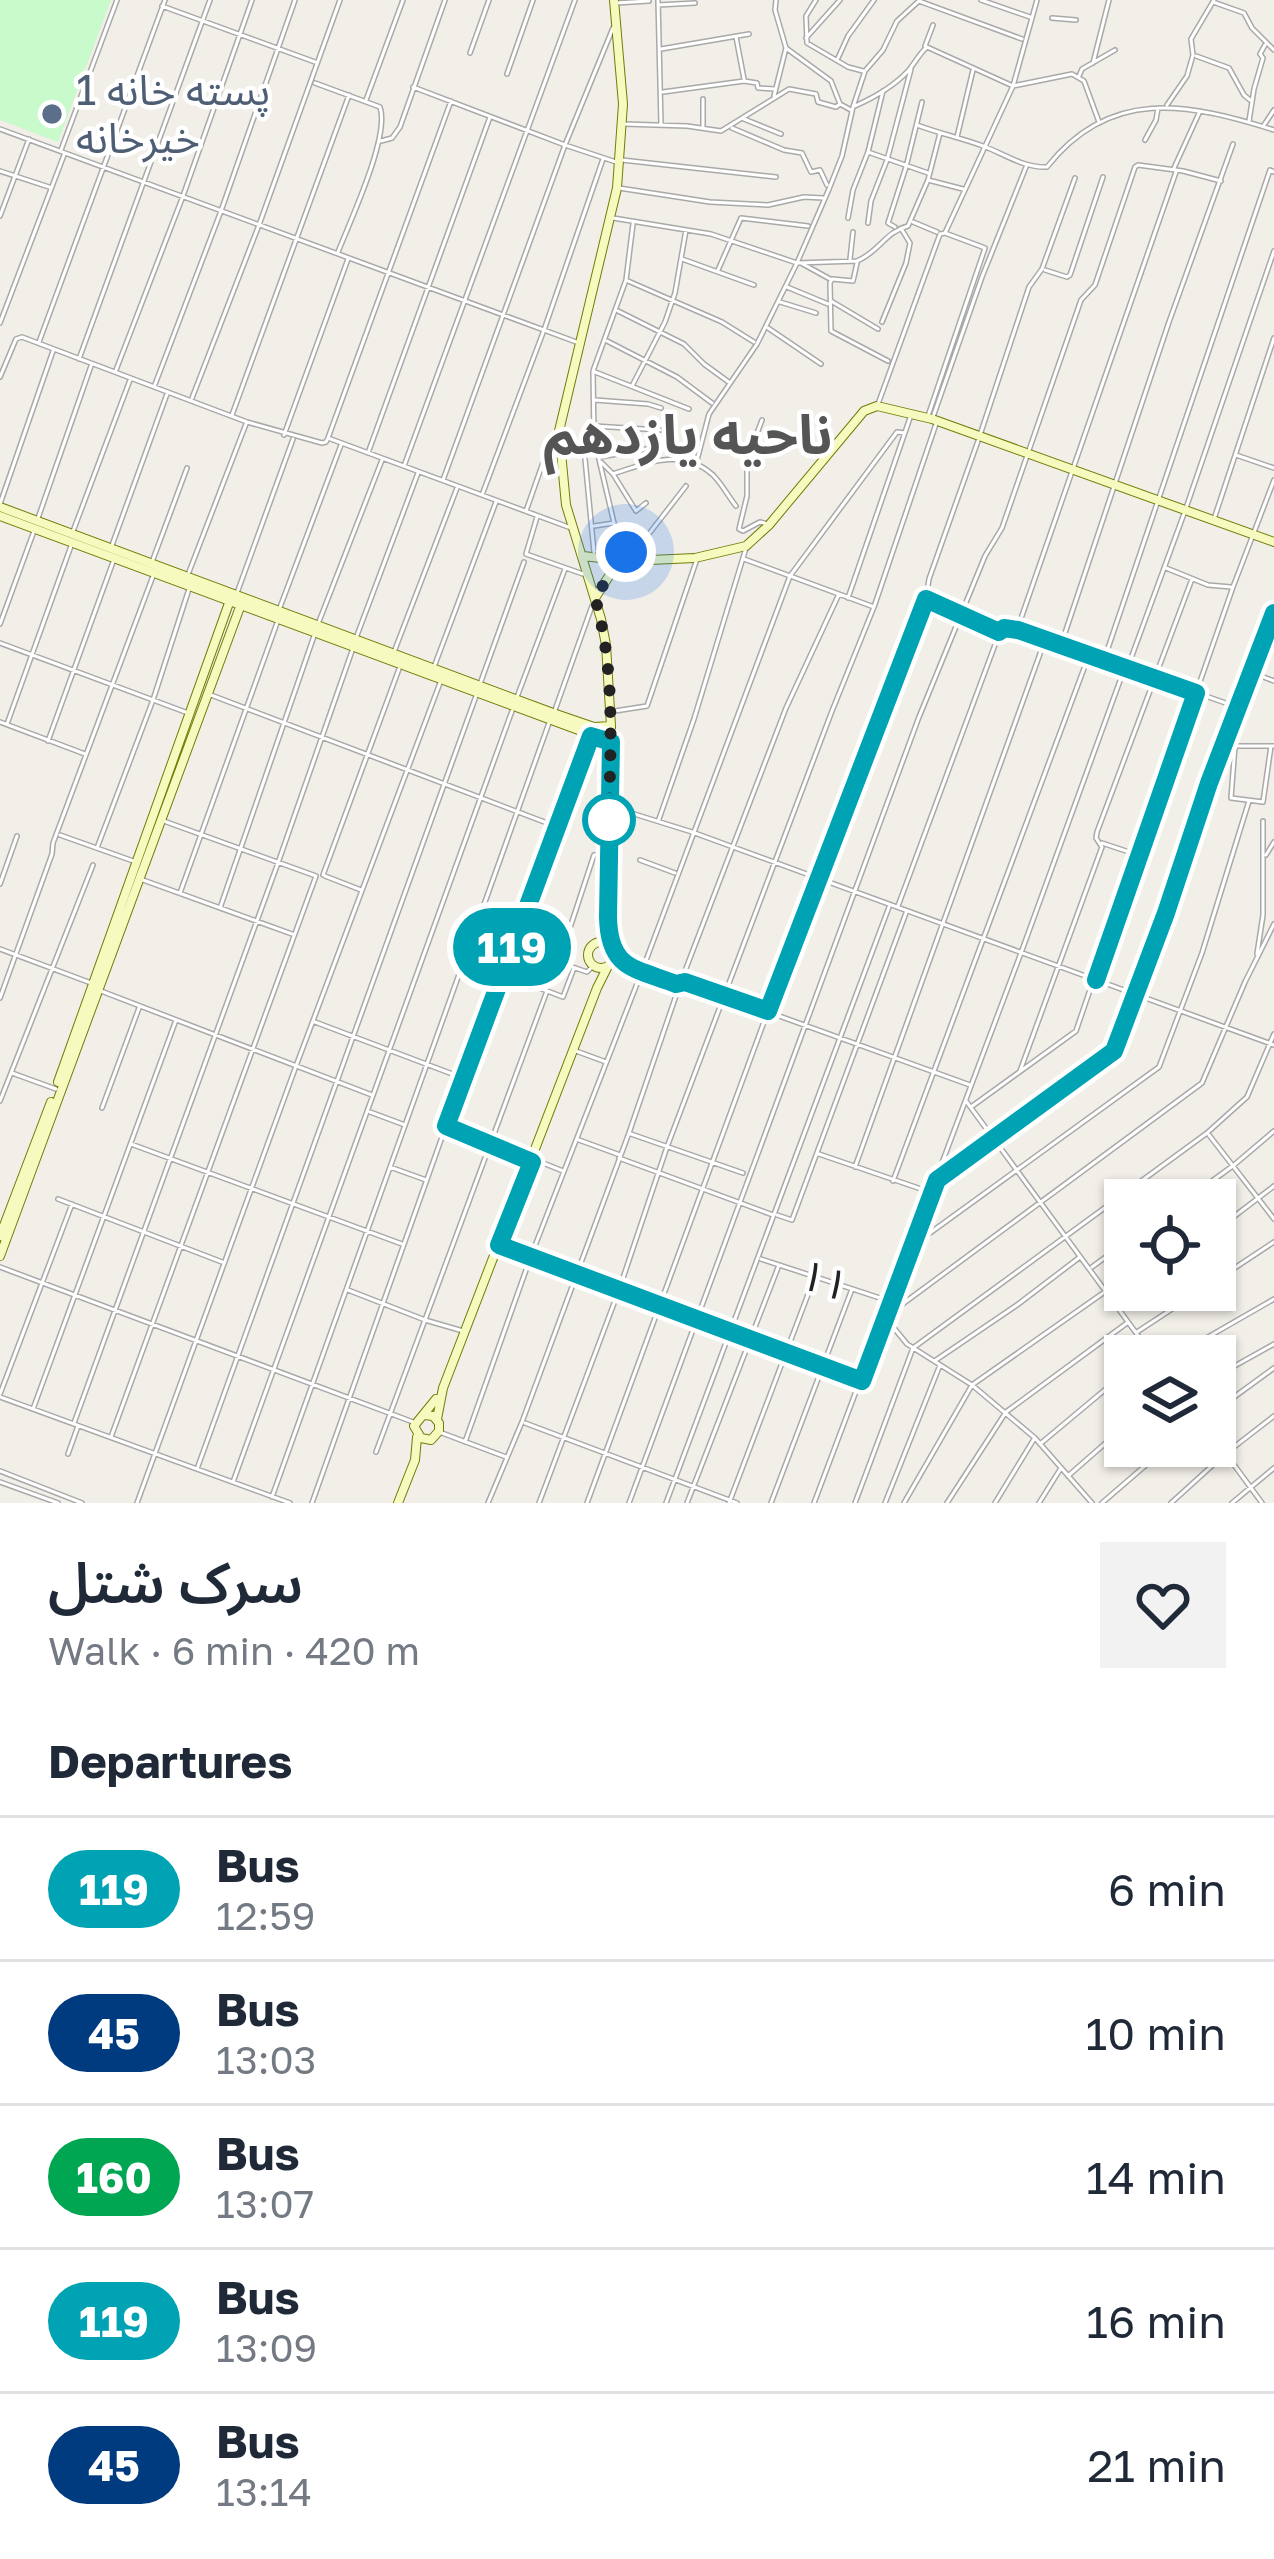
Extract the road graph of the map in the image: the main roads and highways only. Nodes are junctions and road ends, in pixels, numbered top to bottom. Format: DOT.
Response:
graph roads {
  1 [pos="614,2"];
  2 [pos="0,506"];
  3 [pos="0,516"];
  4 [pos="36,525"];
  5 [pos="72,539"];
  6 [pos="1274,542"];
  7 [pos="583,556"];
  8 [pos="626,556"];
  9 [pos="595,598"];
  10 [pos="229,603"];
  11 [pos="240,607"];
  12 [pos="279,616"];
  13 [pos="399,658"];
  14 [pos="478,689"];
  15 [pos="552,717"];
  16 [pos="611,726"];
  17 [pos="611,742"];
  18 [pos="608,905"];
  19 [pos="597,943"];
  20 [pos="111,944"];
  21 [pos="612,958"];
  22 [pos="594,966"];
  23 [pos="96,987"];
  24 [pos="592,1000"];
  25 [pos="0,1236"];
  26 [pos="0,1256"];
  27 [pos="442,1388"];
  28 [pos="419,1419"];
  29 [pos="437,1419"];
  30 [pos="417,1435"];
  31 [pos="431,1440"];
  32 [pos="415,1460"];
  33 [pos="398,1503"];
  1 -- 7 [label="main road"];
  2 -- 4 [label="main road"];
  3 -- 4 [label="main road"];
  4 -- 5 [label="main road"];
  5 -- 10 [label="main road"];
  5 -- 12 [label="main road"];
  6 -- 8 [label="main road"];
  7 -- 8 [label="main road"];
  7 -- 9 [label="main road"];
  8 -- 9 [label="main road"];
  9 -- 16 [label="main road"];
  10 -- 11 [label="main road"];
  10 -- 20 [label="main road"];
  11 -- 12 [label="main road"];
  11 -- 20 [label="main road"];
  12 -- 13 [label="main road"];
  13 -- 14 [label="main road"];
  13 -- 14 [label="main road"];
  14 -- 15 [label="main road"];
  15 -- 16 [label="main road"];
  15 -- 17 [label="main road"];
  16 -- 17 [label="main road"];
  17 -- 18 [label="main road"];
  18 -- 19 [label="main road"];
  18 -- 21 [label="main road"];
  19 -- 21 [label="main road"];
  19 -- 22 [label="main road"];
  20 -- 23 [label="main road"];
  21 -- 22 [label="main road"];
  21 -- 24 [label="main road"];
  22 -- 24 [label="main road"];
  23 -- 25 [label="main road"];
  23 -- 26 [label="main road"];
  24 -- 27 [label="main road"];
  27 -- 28 [label="main road"];
  27 -- 29 [label="main road"];
  28 -- 29 [label="main road"];
  28 -- 30 [label="main road"];
  29 -- 31 [label="main road"];
  30 -- 31 [label="main road"];
  30 -- 32 [label="main road"];
  31 -- 32 [label="main road"];
  32 -- 33 [label="main road"];
}
